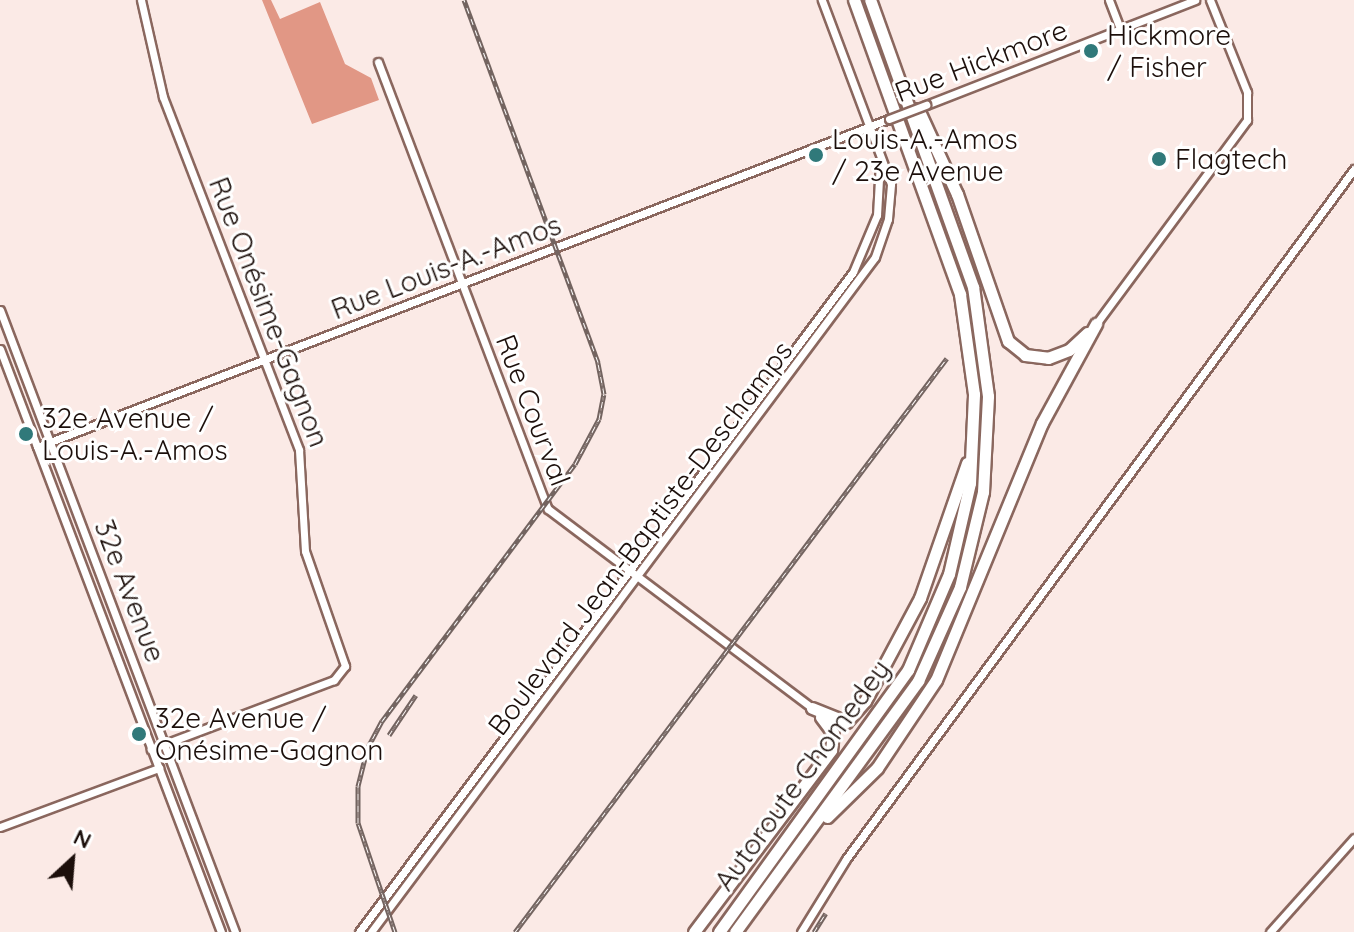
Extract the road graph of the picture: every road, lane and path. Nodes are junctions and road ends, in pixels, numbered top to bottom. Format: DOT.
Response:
graph roads {
  1 [pos="141,0"];
  2 [pos="822,0"];
  3 [pos="854,0"];
  4 [pos="870,0"];
  5 [pos="1109,0"];
  6 [pos="1195,0"];
  7 [pos="1210,0"];
  8 [pos="1121,31"];
  9 [pos="883,35"];
  10 [pos="378,62"];
  11 [pos="870,126"];
  12 [pos="878,151"];
  13 [pos="1354,169"];
  14 [pos="462,284"];
  15 [pos="0,310"];
  16 [pos="1096,324"];
  17 [pos="0,349"];
  18 [pos="265,360"];
  19 [pos="50,442"];
  20 [pos="974,443"];
  21 [pos="37,447"];
  22 [pos="630,572"];
  23 [pos="637,578"];
  24 [pos="562,662"];
  25 [pos="570,668"];
  26 [pos="812,708"];
  27 [pos="164,744"];
  28 [pos="151,749"];
  29 [pos="159,768"];
  30 [pos="0,827"];
  31 [pos="808,835"];
  32 [pos="1354,838"];
  33 [pos="368,919"];
  34 [pos="374,928"];
  35 [pos="221,932"];
  36 [pos="235,932"];
  37 [pos="359,932"];
  38 [pos="694,932"];
  39 [pos="719,932"];
  40 [pos="735,932"];
  41 [pos="801,932"];
  42 [pos="1270,932"];
  1 -- 18 [label="street, Rue Onésime-Gagnon"];
  2 -- 11 [label="street, Boulevard Jean-Baptiste-Deschamps"];
  3 -- 20 [label="highway, Autoroute Chomedey"];
  4 -- 9 [label="highway, Autoroute Chomedey"];
  5 -- 8 [label="street"];
  6 -- 8 [label="street, Rue Hickmore"];
  7 -- 16 [label="street"];
  8 -- 11 [label="street, Rue Hickmore, bridge"];
  9 -- 16 [label="highway"];
  9 -- 31 [label="highway, Autoroute Chomedey"];
  10 -- 14 [label="street, Rue Courval"];
  11 -- 12 [label="street, Boulevard Jean-Baptiste-Deschamps"];
  11 -- 14 [label="street, Rue Louis-A.-Amos"];
  12 -- 22 [label="street, Boulevard Jean-Baptiste-Deschamps"];
  12 -- 23 [label="street, Boulevard Jean-Baptiste-Deschamps"];
  13 -- 41 [label="street"];
  14 -- 18 [label="street, Rue Louis-A.-Amos"];
  14 -- 22 [label="street, Rue Courval"];
  15 -- 19 [label="street, 32e Avenue"];
  16 -- 31 [label="highway"];
  17 -- 21 [label="street, 32e Avenue"];
  18 -- 19 [label="street, Rue Louis-A.-Amos"];
  18 -- 27 [label="street, Rue Onésime-Gagnon"];
  19 -- 21 [label="street, Rue Louis-A.-Amos"];
  19 -- 27 [label="street, 32e Avenue"];
  20 -- 26 [label="highway"];
  20 -- 39 [label="highway, Autoroute Chomedey"];
  21 -- 28 [label="street, 32e Avenue"];
  22 -- 23 [label="street, Rue Courval"];
  22 -- 24 [label="street, Boulevard Jean-Baptiste-Deschamps"];
  23 -- 25 [label="street, Boulevard Jean-Baptiste-Deschamps"];
  23 -- 26 [label="street, Rue Courval"];
  24 -- 25 [label="street"];
  24 -- 33 [label="street, Boulevard Jean-Baptiste-Deschamps"];
  25 -- 34 [label="street, Boulevard Jean-Baptiste-Deschamps"];
  26 -- 38 [label="highway"];
  27 -- 28 [label="street, Rue Onésime-Gagnon"];
  27 -- 36 [label="street, 32e Avenue"];
  28 -- 29 [label="street, 32e Avenue"];
  29 -- 30 [label="street"];
  29 -- 35 [label="street, 32e Avenue"];
  31 -- 40 [label="highway, Autoroute Chomedey"];
  32 -- 42 [label="street"];
  33 -- 34 [label="street"];
  33 -- 37 [label="street, Boulevard Jean-Baptiste-Deschamps"];
}
